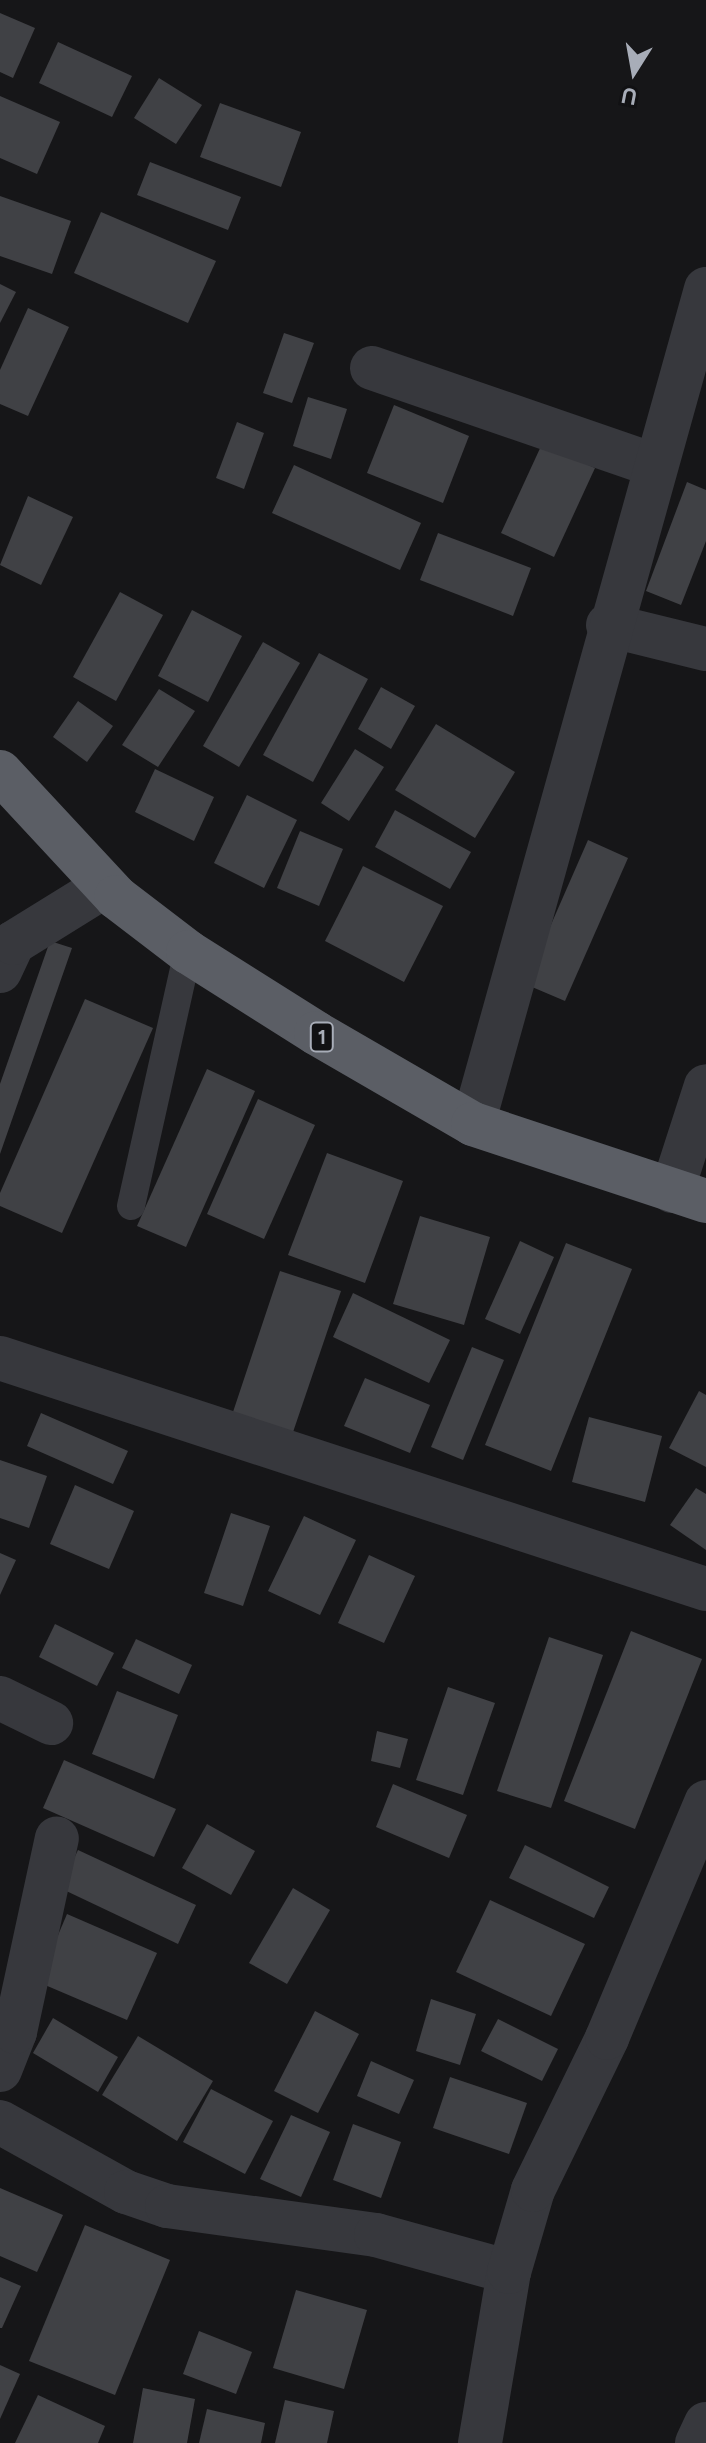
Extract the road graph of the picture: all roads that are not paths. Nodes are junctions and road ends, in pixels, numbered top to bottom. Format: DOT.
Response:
graph roads {
  1 [pos="706,289"];
  2 [pos="372,368"];
  3 [pos="654,465"];
  4 [pos="608,625"];
  5 [pos="706,649"];
  6 [pos="0,772"];
  7 [pos="105,886"];
  8 [pos="188,952"];
  9 [pos="0,971"];
  10 [pos="706,1086"];
  11 [pos="473,1124"];
  12 [pos="689,1196"];
  13 [pos="131,1206"];
  14 [pos="0,1358"];
  15 [pos="706,1589"];
  16 [pos="0,1698"];
  17 [pos="51,1723"];
  18 [pos="706,1802"];
  19 [pos="57,1838"];
  20 [pos="0,2070"];
  21 [pos="0,2122"];
  22 [pos="509,2272"];
  23 [pos="706,2424"];
  24 [pos="480,2443"];
  25 [pos="697,2443"];
  1 -- 3 [label="street"];
  2 -- 3 [label="street"];
  3 -- 4 [label="street"];
  4 -- 5 [label="street"];
  4 -- 11 [label="street"];
  6 -- 7 [label="highway, 1"];
  7 -- 8 [label="highway, 1"];
  7 -- 9 [label="street"];
  8 -- 11 [label="highway, 1"];
  8 -- 13 [label="lane"];
  10 -- 12 [label="street"];
  11 -- 12 [label="highway, 1"];
  14 -- 15 [label="street"];
  16 -- 17 [label="street"];
  18 -- 22 [label="street"];
  19 -- 20 [label="street"];
  21 -- 22 [label="street"];
  22 -- 24 [label="street"];
  23 -- 25 [label="street"];
}
